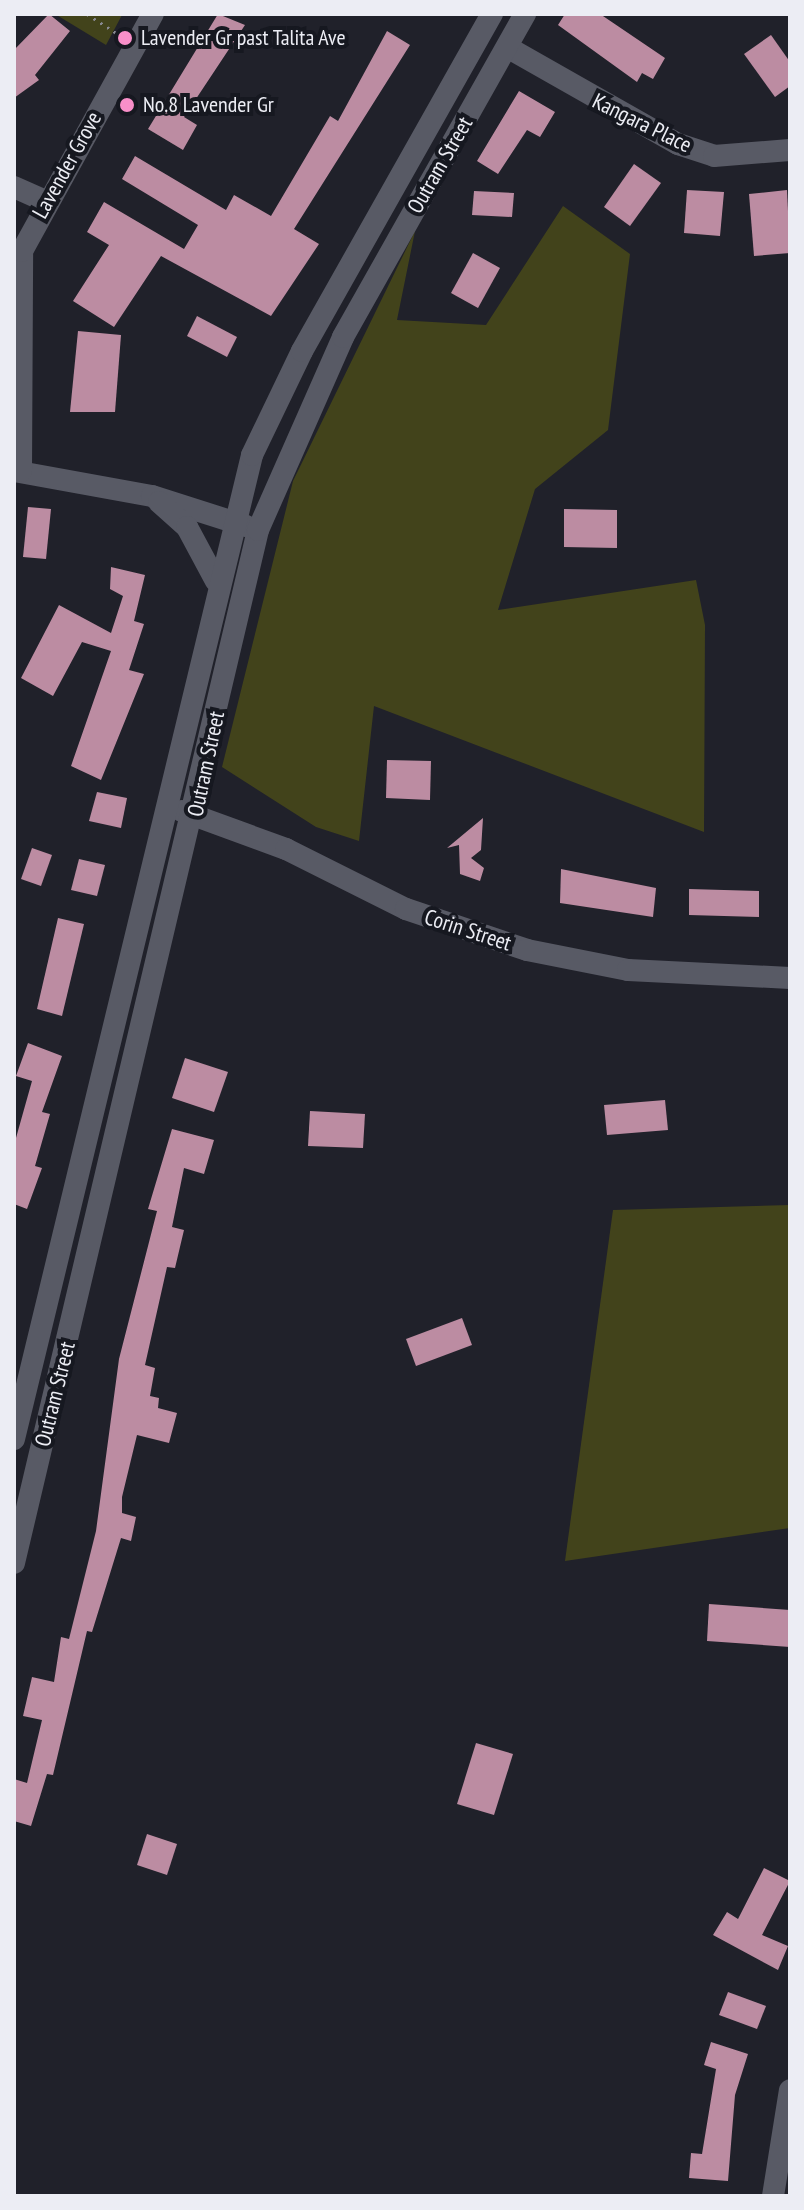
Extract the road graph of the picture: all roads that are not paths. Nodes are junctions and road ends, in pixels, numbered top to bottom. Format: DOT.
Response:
graph roads {
  1 [pos="153,14"];
  2 [pos="492,14"];
  3 [pos="525,14"];
  4 [pos="507,47"];
  5 [pos="790,150"];
  6 [pos="14,187"];
  7 [pos="45,201"];
  8 [pos="18,471"];
  9 [pos="152,496"];
  10 [pos="233,522"];
  11 [pos="258,530"];
  12 [pos="216,581"];
  13 [pos="166,805"];
  14 [pos="195,816"];
  15 [pos="790,978"];
  16 [pos="14,1439"];
  17 [pos="14,1563"];
  18 [pos="790,2090"];
  19 [pos="779,2191"];
  1 -- 7 [label="street, Lavender Grove"];
  2 -- 10 [label="street, Outram Street"];
  3 -- 4 [label="street, Outram Street"];
  4 -- 5 [label="street, Kangara Place"];
  4 -- 11 [label="street, Outram Street"];
  6 -- 7 [label="street"];
  7 -- 8 [label="street, Lavender Grove"];
  8 -- 9 [label="street"];
  9 -- 10 [label="street"];
  9 -- 12 [label="street"];
  10 -- 11 [label="street"];
  10 -- 12 [label="street, Outram Street"];
  11 -- 14 [label="street, Outram Street"];
  12 -- 13 [label="street, Outram Street"];
  13 -- 14 [label="street, Corin Street"];
  13 -- 16 [label="street, Outram Street"];
  14 -- 15 [label="street, Corin Street"];
  14 -- 17 [label="street, Outram Street"];
  18 -- 19 [label="street"];
}
